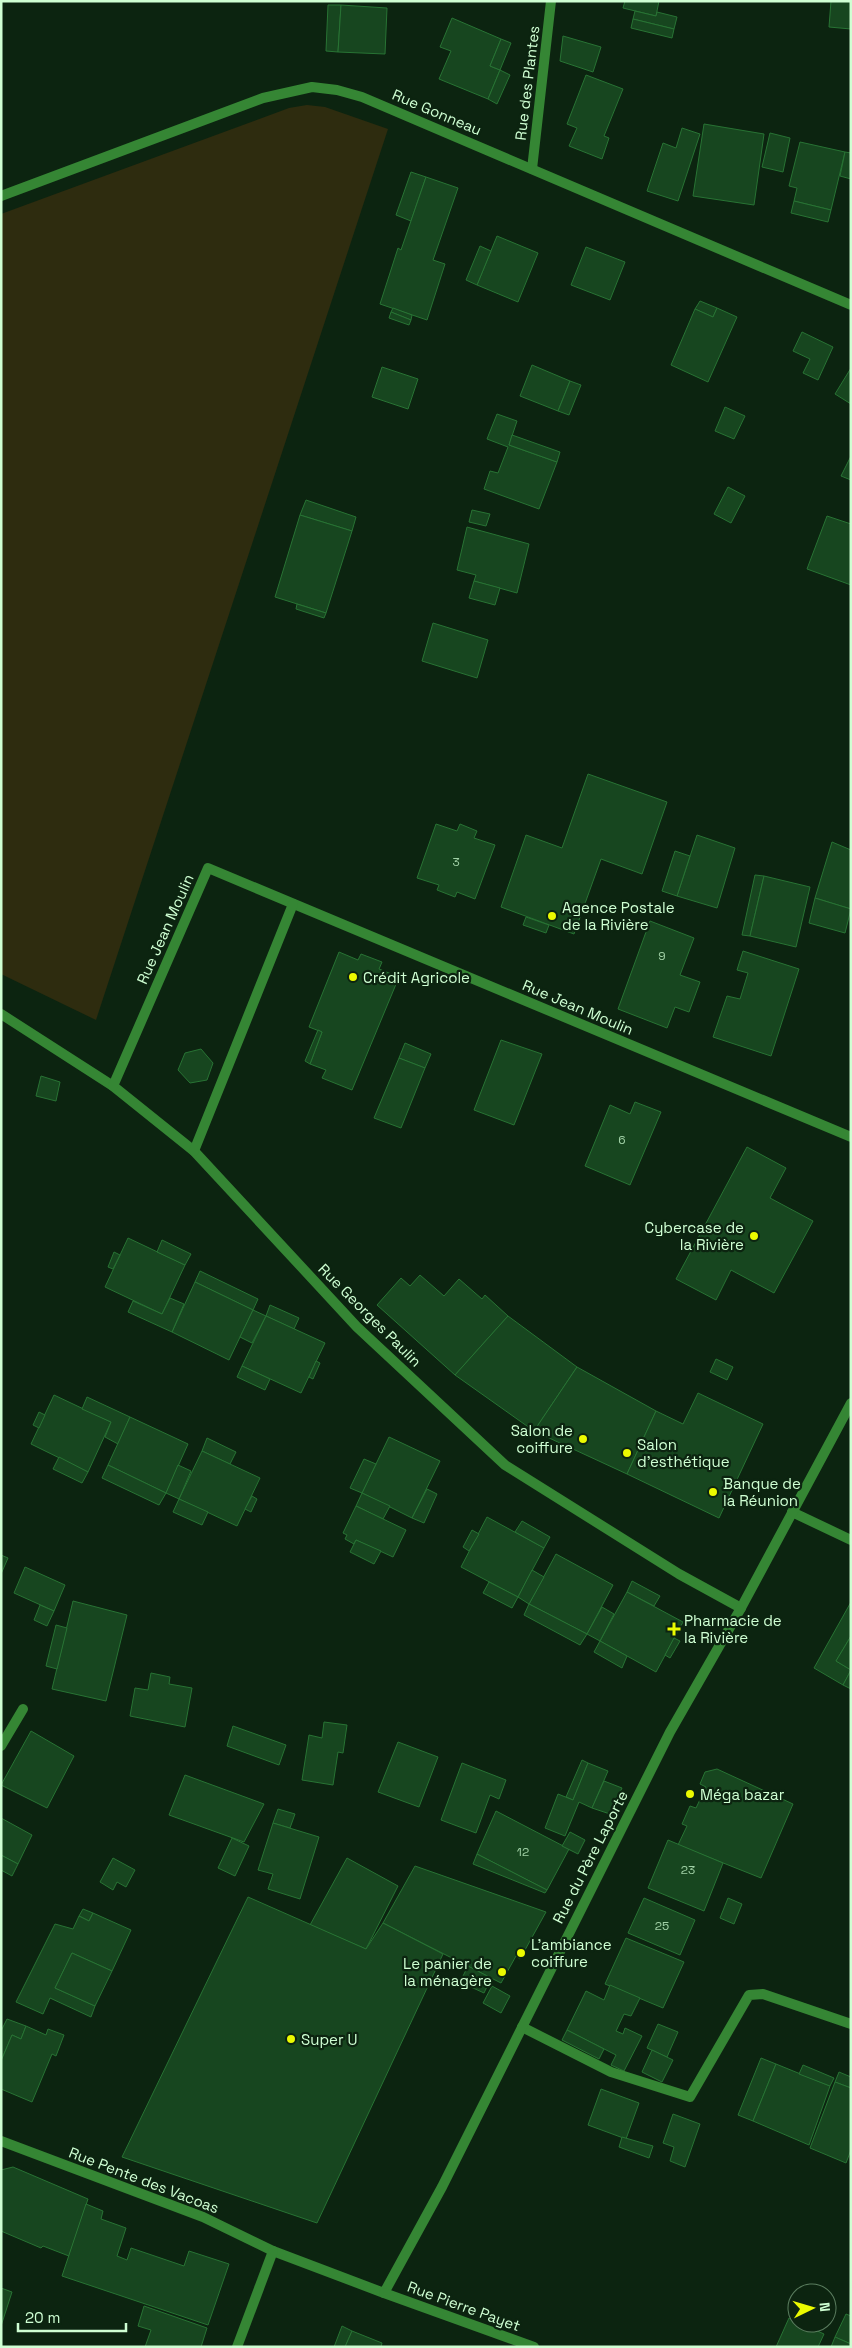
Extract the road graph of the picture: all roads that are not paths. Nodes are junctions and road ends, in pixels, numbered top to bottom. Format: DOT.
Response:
graph roads {
  1 [pos="551,1"];
  2 [pos="532,169"];
  3 [pos="1,196"];
  4 [pos="851,305"];
  5 [pos="293,904"];
  6 [pos="1,1014"];
  7 [pos="112,1086"];
  8 [pos="851,1138"];
  9 [pos="194,1151"];
  10 [pos="851,1403"];
  11 [pos="792,1512"];
  12 [pos="851,1540"];
  13 [pos="741,1608"];
  14 [pos="23,1709"];
  15 [pos="1,1746"];
  16 [pos="851,2024"];
  17 [pos="522,2027"];
  18 [pos="1,2140"];
  19 [pos="273,2251"];
  20 [pos="384,2293"];
  21 [pos="237,2347"];
  22 [pos="534,2347"];
  1 -- 2 [label="street, Rue des Plantes"];
  2 -- 3 [label="street, Rue Gonneau"];
  2 -- 4 [label="street, Rue Gonneau"];
  5 -- 7 [label="street, Rue Jean Moulin"];
  5 -- 8 [label="street, Rue Jean Moulin"];
  5 -- 9 [label="street"];
  6 -- 7 [label="street, Rue Georges Paulin"];
  7 -- 9 [label="street, Rue Georges Paulin"];
  9 -- 13 [label="street, Rue Georges Paulin"];
  10 -- 11 [label="street, Rue du Père Laporte"];
  11 -- 12 [label="street"];
  11 -- 13 [label="street, Rue du Père Laporte"];
  13 -- 17 [label="street, Rue du Père Laporte"];
  14 -- 15 [label="street"];
  16 -- 17 [label="street"];
  17 -- 20 [label="street, Rue du Père Laporte"];
  18 -- 19 [label="street, Rue Pente des Vacoas"];
  19 -- 20 [label="street"];
  19 -- 21 [label="street"];
  20 -- 22 [label="street, Rue Pierre Payet"];
}
